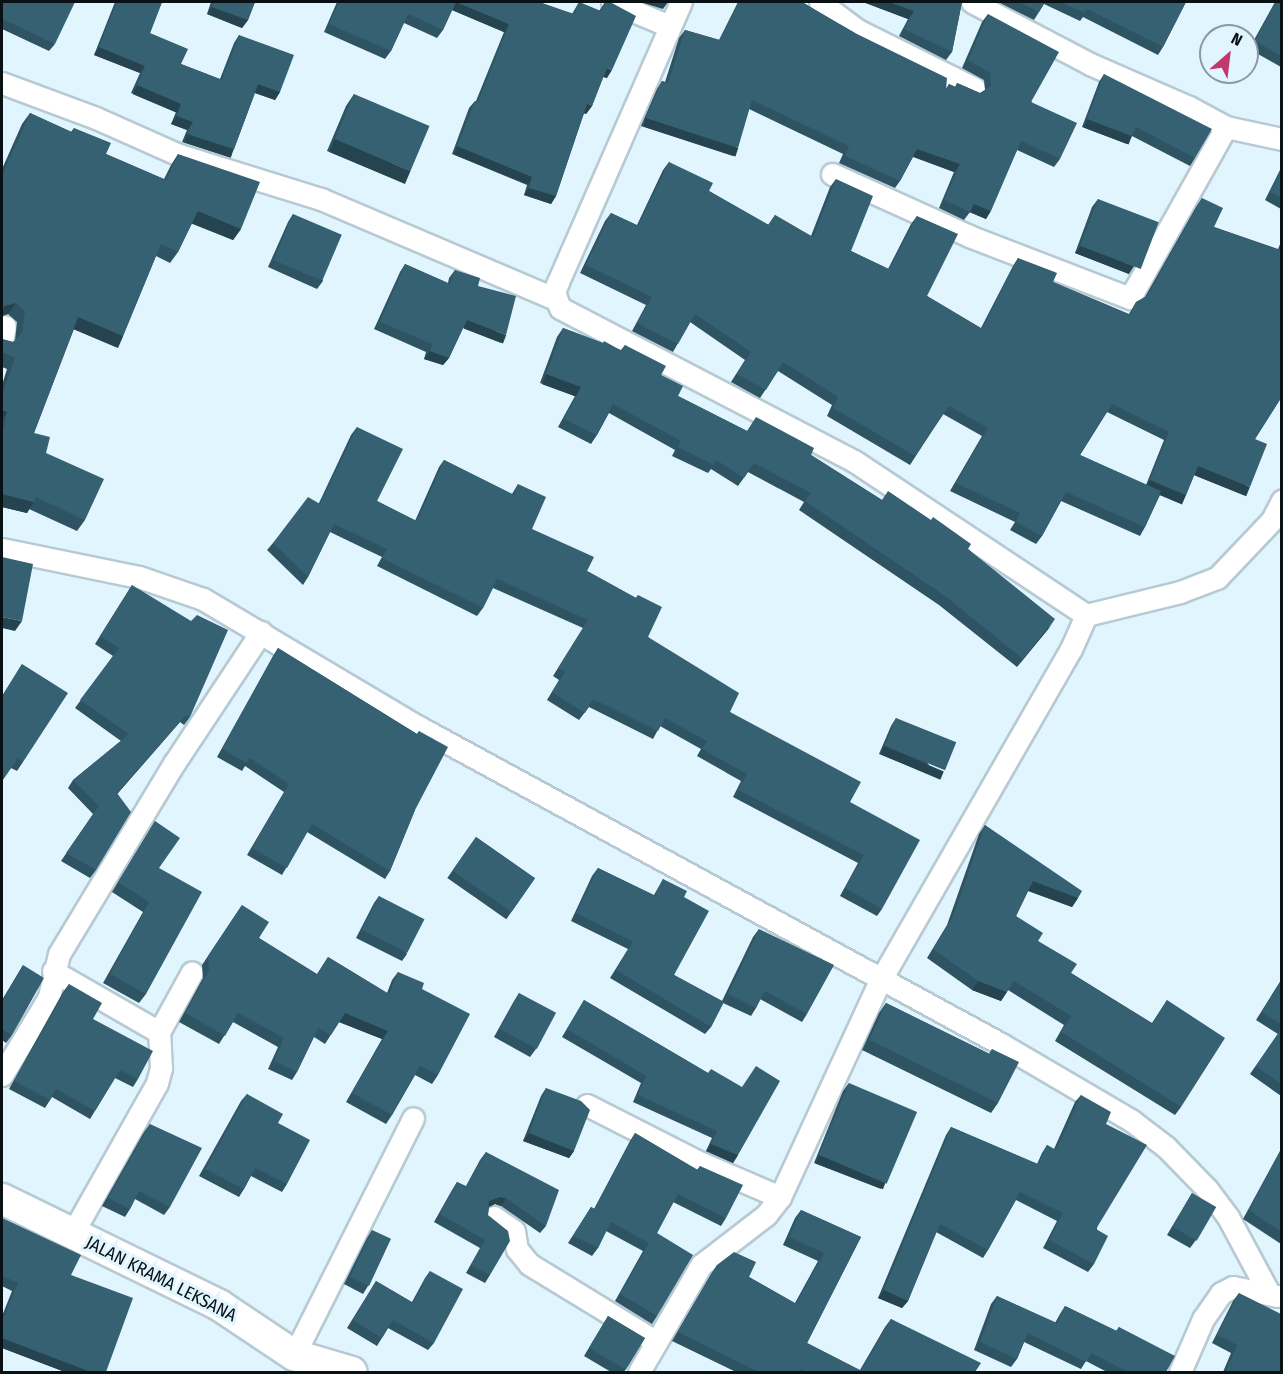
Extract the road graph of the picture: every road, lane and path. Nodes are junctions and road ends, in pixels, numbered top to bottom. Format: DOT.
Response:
graph roads {
  1 [pos="612,2"];
  2 [pos="681,2"];
  3 [pos="820,2"];
  4 [pos="972,2"];
  5 [pos="669,26"];
  6 [pos="2,83"];
  7 [pos="974,88"];
  8 [pos="1226,127"];
  9 [pos="1281,139"];
  10 [pos="832,174"];
  11 [pos="555,300"];
  12 [pos="1281,500"];
  13 [pos="2,549"];
  14 [pos="1086,615"];
  15 [pos="261,632"];
  16 [pos="53,971"];
  17 [pos="192,972"];
  18 [pos="880,981"];
  19 [pos="159,1032"];
  20 [pos="2,1075"];
  21 [pos="586,1104"];
  22 [pos="413,1118"];
  23 [pos="780,1197"];
  24 [pos="2,1199"];
  25 [pos="494,1217"];
  26 [pos="72,1234"];
  27 [pos="1275,1295"];
  28 [pos="655,1341"];
  29 [pos="294,1355"];
  30 [pos="352,1372"];
  31 [pos="639,1372"];
  32 [pos="1180,1372"];
  1 -- 5 [label="street"];
  2 -- 5 [label="street"];
  3 -- 7 [label="street"];
  4 -- 8 [label="street"];
  5 -- 11 [label="street"];
  6 -- 11 [label="street"];
  8 -- 9 [label="street"];
  8 -- 10 [label="street"];
  11 -- 14 [label="street"];
  12 -- 14 [label="street"];
  13 -- 15 [label="street"];
  14 -- 18 [label="street"];
  15 -- 16 [label="street"];
  15 -- 18 [label="street"];
  16 -- 19 [label="street"];
  16 -- 20 [label="street"];
  17 -- 19 [label="street"];
  18 -- 23 [label="street"];
  18 -- 27 [label="street"];
  19 -- 26 [label="street"];
  21 -- 23 [label="street"];
  22 -- 29 [label="street"];
  23 -- 28 [label="street"];
  24 -- 26 [label="street, JALAN KRAMA LEKSANA"];
  25 -- 28 [label="street"];
  26 -- 29 [label="street, JALAN KRAMA LEKSANA"];
  27 -- 32 [label="street"];
  28 -- 31 [label="street"];
  29 -- 30 [label="street, JALAN KRAMA LEKSANA"];
}
